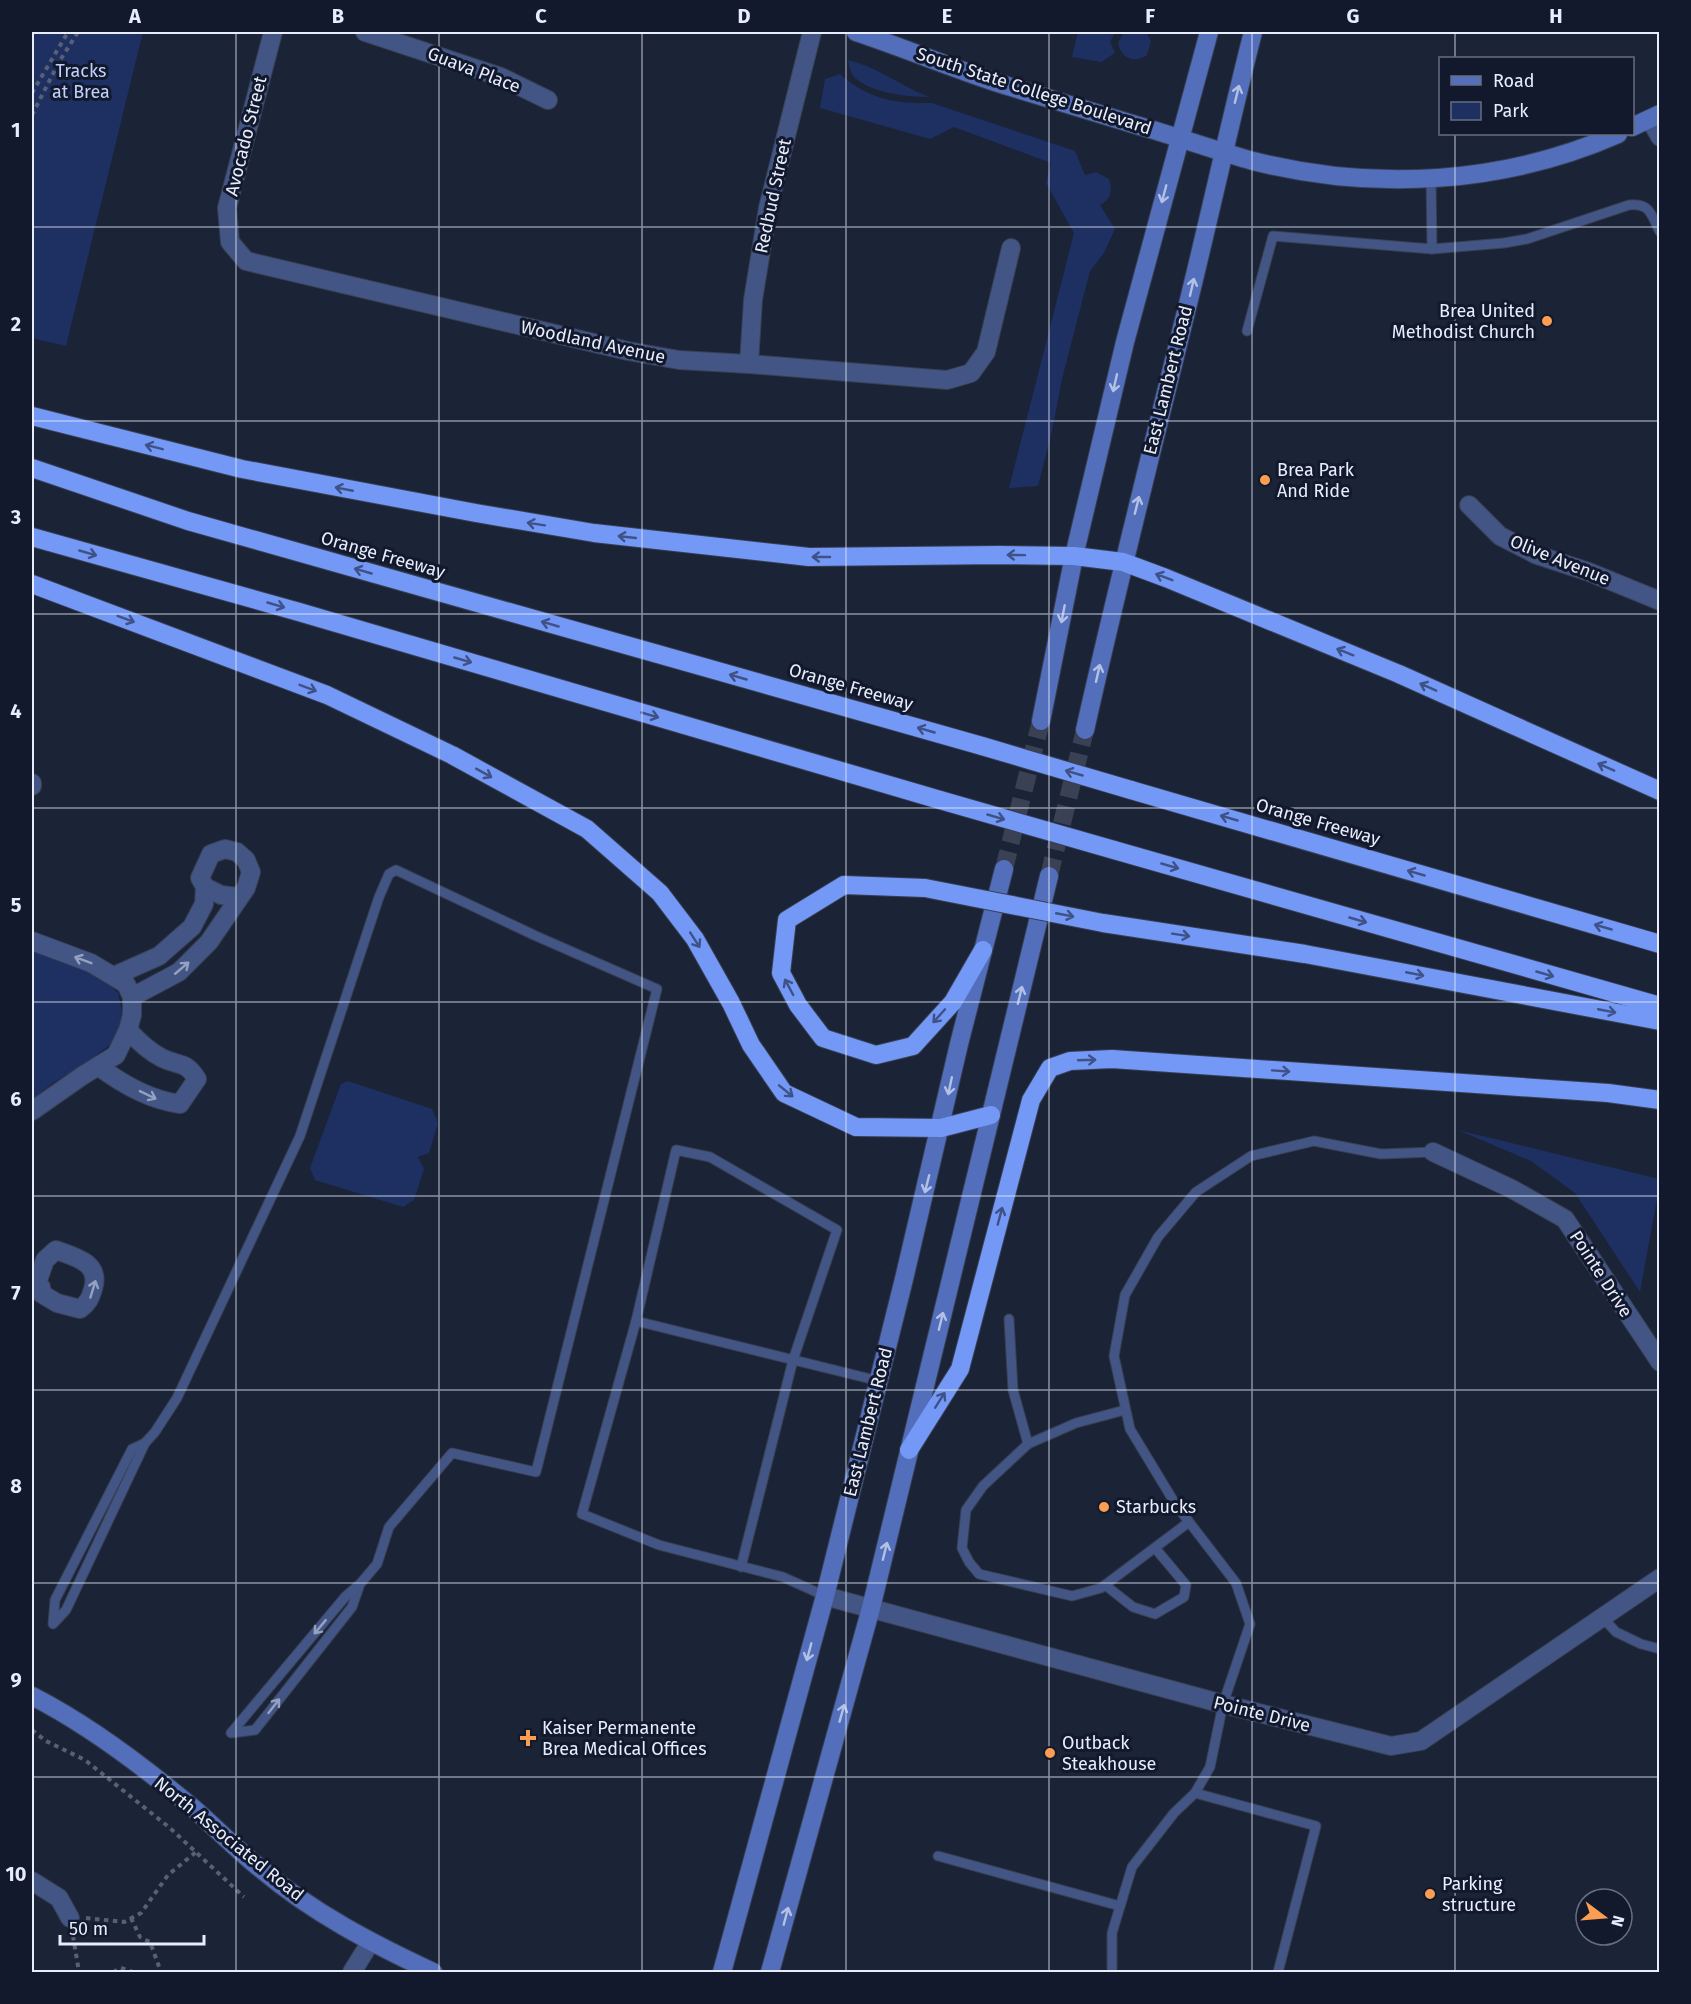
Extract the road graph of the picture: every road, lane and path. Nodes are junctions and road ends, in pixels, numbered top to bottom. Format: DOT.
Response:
graph roads {
  1 [pos="68,32"];
  2 [pos="78,32"];
  3 [pos="273,32"];
  4 [pos="365,32"];
  5 [pos="812,32"];
  6 [pos="856,32"];
  7 [pos="1209,32"];
  8 [pos="1253,32"];
  9 [pos="32,93"];
  10 [pos="548,100"];
  11 [pos="32,115"];
  12 [pos="1655,116"];
  13 [pos="1634,126"];
  14 [pos="1616,135"];
  15 [pos="1659,137"];
  16 [pos="1179,138"];
  17 [pos="1223,150"];
  18 [pos="1431,178"];
  19 [pos="1659,232"];
  20 [pos="230,242"];
  21 [pos="1011,248"];
  22 [pos="1432,249"];
  23 [pos="1247,331"];
  24 [pos="749,364"];
  25 [pos="32,416"];
  26 [pos="32,468"];
  27 [pos="1469,505"];
  28 [pos="32,537"];
  29 [pos="1074,556"];
  30 [pos="1123,562"];
  31 [pos="32,584"];
  32 [pos="1659,600"];
  33 [pos="1041,721"];
  34 [pos="1085,730"];
  35 [pos="1659,791"];
  36 [pos="1004,869"];
  37 [pos="1049,876"];
  38 [pos="205,887"];
  39 [pos="238,897"];
  40 [pos="32,941"];
  41 [pos="1659,944"];
  42 [pos="983,950"];
  43 [pos="114,976"];
  44 [pos="132,997"];
  45 [pos="1659,1006"];
  46 [pos="1659,1021"];
  47 [pos="128,1030"];
  48 [pos="98,1066"];
  49 [pos="1659,1100"];
  50 [pos="32,1111"];
  51 [pos="991,1115"];
  52 [pos="941,1128"];
  53 [pos="1433,1152"];
  54 [pos="38,1257"];
  55 [pos="34,1281"];
  56 [pos="1009,1318"];
  57 [pos="636,1322"];
  58 [pos="793,1360"];
  59 [pos="1659,1362"];
  60 [pos="879,1381"];
  61 [pos="1125,1410"];
  62 [pos="145,1443"];
  63 [pos="1028,1444"];
  64 [pos="909,1450"];
  65 [pos="1190,1522"];
  66 [pos="1155,1548"];
  67 [pos="741,1567"];
  68 [pos="1659,1578"];
  69 [pos="360,1584"];
  70 [pos="1105,1585"];
  71 [pos="825,1596"];
  72 [pos="871,1608"];
  73 [pos="1602,1617"];
  74 [pos="1659,1649"];
  75 [pos="32,1696"];
  76 [pos="1223,1704"];
  77 [pos="32,1730"];
  78 [pos="1195,1793"];
  79 [pos="196,1852"];
  80 [pos="938,1856"];
  81 [pos="32,1881"];
  82 [pos="244,1897"];
  83 [pos="1120,1906"];
  84 [pos="70,1918"];
  85 [pos="131,1918"];
  86 [pos="370,1943"];
  87 [pos="79,1972"];
  88 [pos="113,1972"];
  89 [pos="133,1972"];
  90 [pos="161,1972"];
  91 [pos="352,1972"];
  92 [pos="433,1972"];
  93 [pos="722,1972"];
  94 [pos="770,1972"];
  95 [pos="1112,1972"];
  96 [pos="1278,1972"];
  1 -- 9 [label="path"];
  2 -- 11 [label="path"];
  3 -- 20 [label="street, Avocado Street"];
  4 -- 10 [label="street, Guava Place"];
  5 -- 24 [label="street, Redbud Street"];
  6 -- 16 [label="main road, South State College Boulevard"];
  7 -- 16 [label="main road"];
  17 -- 8 [label="main road, East Lambert Road, one-way"];
  12 -- 13 [label="main road"];
  12 -- 15 [label="street"];
  14 -- 18 [label="main road, South State College Boulevard"];
  16 -- 17 [label="main road, South State College Boulevard"];
  16 -- 29 [label="main road, one-way"];
  17 -- 18 [label="main road, South State College Boulevard"];
  30 -- 17 [label="main road, East Lambert Road, one-way"];
  18 -- 22 [label="lane"];
  19 -- 22 [label="lane"];
  20 -- 24 [label="street, Woodland Avenue"];
  21 -- 24 [label="street, Woodland Avenue"];
  22 -- 23 [label="lane"];
  29 -- 25 [label="highway, one-way"];
  41 -- 26 [label="highway, Orange Freeway, one-way, bridge"];
  27 -- 32 [label="street, Olive Avenue"];
  28 -- 45 [label="highway, one-way, bridge"];
  29 -- 30 [label="highway"];
  29 -- 33 [label="main road, one-way"];
  34 -- 30 [label="main road, East Lambert Road, one-way"];
  35 -- 30 [label="highway, one-way"];
  31 -- 52 [label="highway, one-way"];
  36 -- 42 [label="main road, East Lambert Road"];
  51 -- 37 [label="main road, one-way"];
  38 -- 39 [label="street"];
  38 -- 39 [label="street"];
  38 -- 43 [label="street"];
  44 -- 39 [label="street, one-way"];
  43 -- 40 [label="street, one-way"];
  42 -- 46 [label="highway, one-way, bridge"];
  42 -- 52 [label="main road, East Lambert Road, one-way"];
  43 -- 44 [label="street"];
  44 -- 47 [label="street"];
  47 -- 48 [label="street"];
  48 -- 47 [label="street, one-way"];
  48 -- 50 [label="street"];
  64 -- 49 [label="highway, one-way"];
  51 -- 52 [label="highway"];
  64 -- 51 [label="main road, one-way"];
  52 -- 60 [label="main road, East Lambert Road, one-way"];
  53 -- 59 [label="street, Pointe Drive"];
  53 -- 61 [label="lane"];
  54 -- 55 [label="street"];
  55 -- 54 [label="street, one-way"];
  56 -- 63 [label="lane"];
  57 -- 58 [label="lane"];
  57 -- 58 [label="lane"];
  57 -- 67 [label="lane"];
  58 -- 60 [label="lane"];
  58 -- 67 [label="lane"];
  60 -- 71 [label="main road, East Lambert Road"];
  61 -- 63 [label="lane"];
  61 -- 65 [label="lane"];
  62 -- 62 [label="lane"];
  62 -- 69 [label="lane"];
  63 -- 70 [label="lane"];
  72 -- 64 [label="main road, one-way"];
  65 -- 66 [label="lane"];
  65 -- 76 [label="lane"];
  66 -- 70 [label="lane"];
  66 -- 70 [label="lane"];
  67 -- 71 [label="lane"];
  68 -- 73 [label="street, Pointe Drive"];
  69 -- 69 [label="lane, one-way"];
  71 -- 72 [label="street, Pointe Drive"];
  71 -- 93 [label="main road, East Lambert Road, one-way"];
  72 -- 76 [label="street, Pointe Drive"];
  94 -- 72 [label="main road, one-way"];
  73 -- 74 [label="lane"];
  73 -- 76 [label="street, Pointe Drive"];
  75 -- 86 [label="main road, North Associated Road"];
  76 -- 78 [label="lane"];
  77 -- 79 [label="path"];
  78 -- 83 [label="lane"];
  78 -- 96 [label="lane"];
  79 -- 82 [label="path"];
  79 -- 85 [label="path"];
  80 -- 83 [label="lane"];
  81 -- 84 [label="street"];
  83 -- 95 [label="lane"];
  84 -- 85 [label="path"];
  84 -- 87 [label="path"];
  85 -- 90 [label="path"];
  86 -- 91 [label="street"];
  86 -- 92 [label="main road, North Associated Road"];
  88 -- 89 [label="path"];
}
